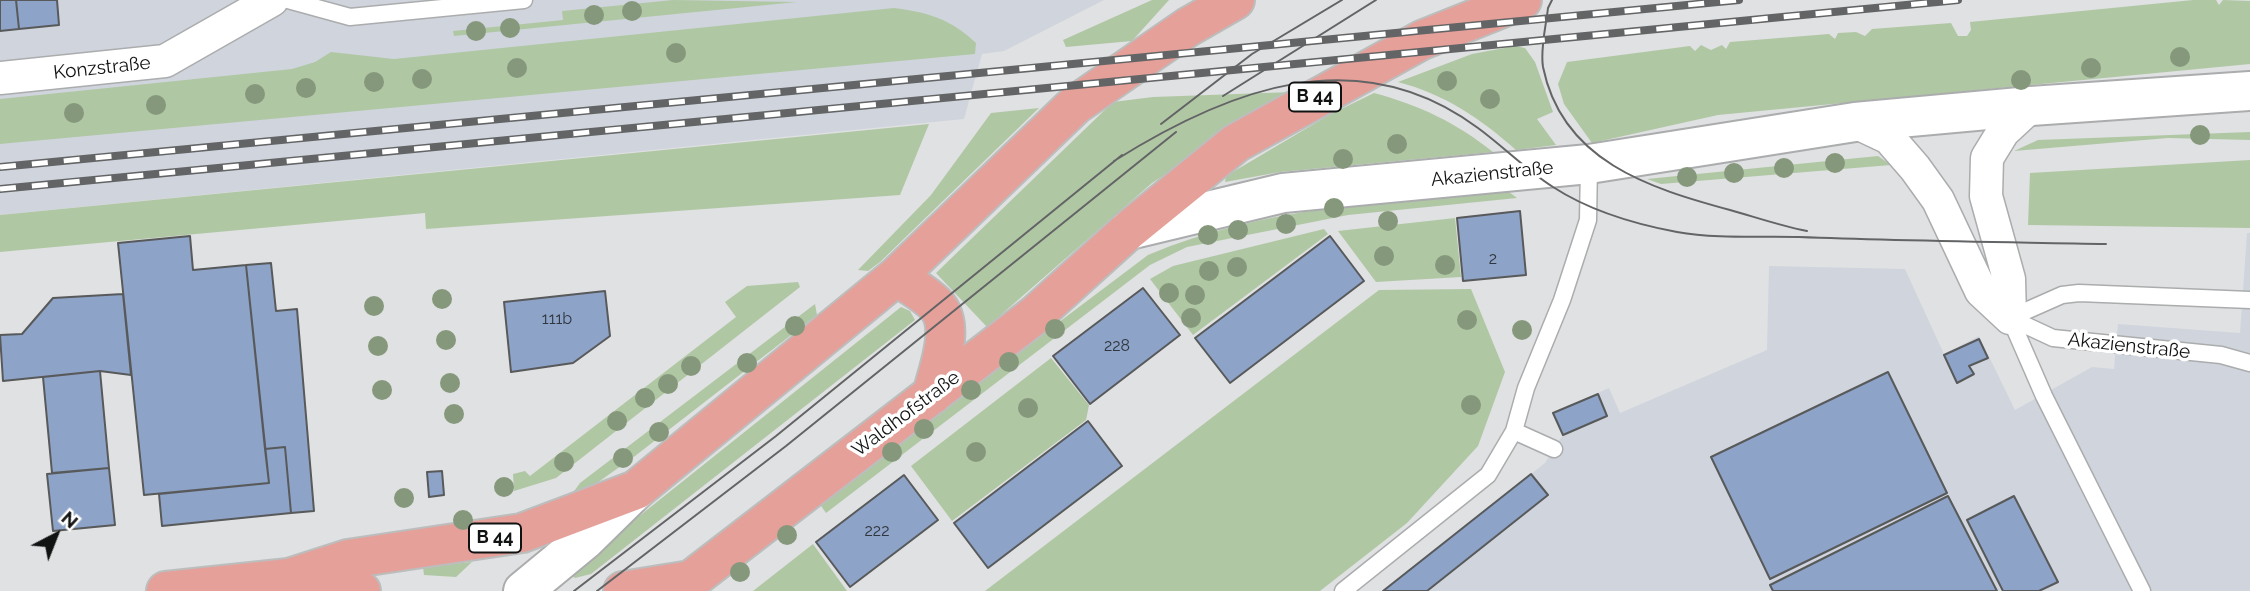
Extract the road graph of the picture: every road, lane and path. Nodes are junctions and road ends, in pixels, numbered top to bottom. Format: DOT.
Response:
graph roads {
  1 [pos="272,0"];
  2 [pos="288,0"];
  3 [pos="524,0"];
  4 [pos="1235,0"];
  5 [pos="1522,0"];
  6 [pos="1192,14"];
  7 [pos="0,78"];
  8 [pos="2250,91"];
  9 [pos="2031,106"];
  10 [pos="1855,122"];
  11 [pos="1589,164"];
  12 [pos="1129,230"];
  13 [pos="897,276"];
  14 [pos="2250,300"];
  15 [pos="2010,318"];
  16 [pos="2250,363"];
  17 [pos="932,395"];
  18 [pos="1514,431"];
  19 [pos="1554,449"];
  20 [pos="636,490"];
  21 [pos="293,584"];
  22 [pos="684,585"];
  23 [pos="166,591"];
  24 [pos="361,591"];
  25 [pos="523,591"];
  26 [pos="623,591"];
  27 [pos="1343,591"];
  28 [pos="2142,591"];
  1 -- 7 [label="street, Konzstraße"];
  2 -- 3 [label="lane"];
  4 -- 6 [label="main road, B 44"];
  5 -- 12 [label="main road, B 44"];
  6 -- 13 [label="main road, B 44"];
  8 -- 9 [label="street, Akazienstraße"];
  9 -- 10 [label="street, Akazienstraße"];
  9 -- 15 [label="street"];
  10 -- 11 [label="street, Akazienstraße"];
  10 -- 15 [label="street, Akazienstraße"];
  11 -- 12 [label="street, Akazienstraße"];
  11 -- 18 [label="lane"];
  12 -- 17 [label="main road, Waldhofstraße / B 44"];
  13 -- 17 [label="main road"];
  13 -- 20 [label="main road, B 44"];
  14 -- 15 [label="lane"];
  15 -- 16 [label="lane, Akazienstraße"];
  15 -- 28 [label="lane"];
  17 -- 22 [label="main road, Waldhofstraße / B 44"];
  18 -- 19 [label="lane"];
  18 -- 27 [label="lane"];
  20 -- 21 [label="main road, B 44"];
  20 -- 25 [label="street"];
  21 -- 23 [label="main road, B 44"];
  21 -- 24 [label="main road, B 44"];
  22 -- 26 [label="main road, B 44"];
}
